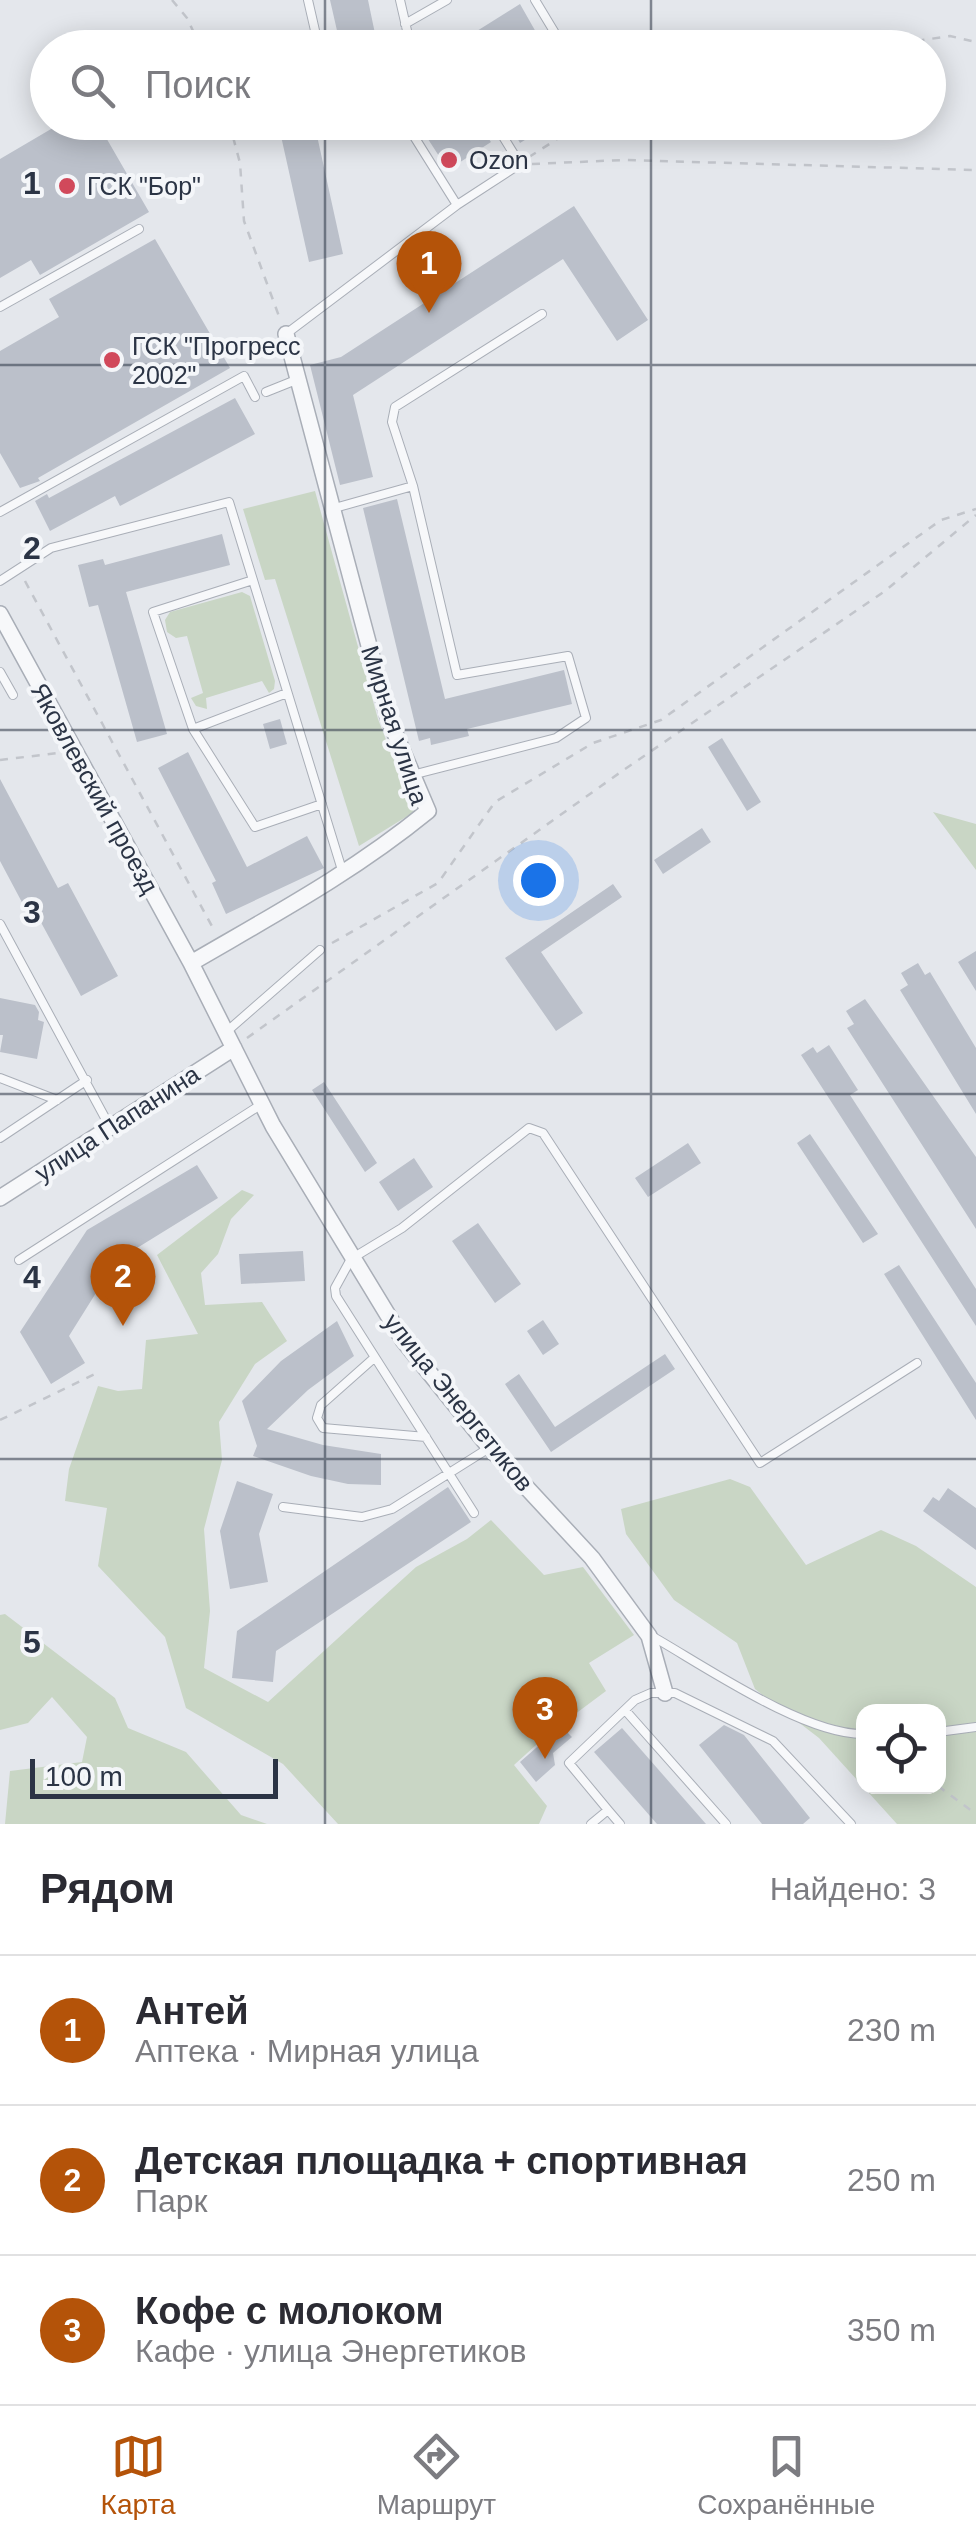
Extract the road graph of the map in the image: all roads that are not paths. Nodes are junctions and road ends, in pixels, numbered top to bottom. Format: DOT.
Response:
graph roads {
  1 [pos="308,0"];
  2 [pos="400,0"];
  3 [pos="446,0"];
  4 [pos="536,0"];
  5 [pos="405,24"];
  6 [pos="315,30"];
  7 [pos="406,30"];
  8 [pos="554,30"];
  9 [pos="416,140"];
  10 [pos="505,140"];
  11 [pos="458,205"];
  12 [pos="139,230"];
  13 [pos="0,307"];
  14 [pos="542,314"];
  15 [pos="286,334"];
  16 [pos="296,380"];
  17 [pos="266,392"];
  18 [pos="255,397"];
  19 [pos="413,486"];
  20 [pos="331,509"];
  21 [pos="0,512"];
  22 [pos="253,580"];
  23 [pos="0,581"];
  24 [pos="0,614"];
  25 [pos="0,672"];
  26 [pos="288,694"];
  27 [pos="13,695"];
  28 [pos="193,729"];
  29 [pos="412,775"];
  30 [pos="322,804"];
  31 [pos="344,875"];
  32 [pos="0,924"];
  33 [pos="320,950"];
  34 [pos="191,962"];
  35 [pos="230,1040"];
  36 [pos="0,1078"];
  37 [pos="87,1080"];
  38 [pos="57,1100"];
  39 [pos="262,1104"];
  40 [pos="110,1127"];
  41 [pos="0,1138"];
  42 [pos="0,1198"];
  43 [pos="352,1259"];
  44 [pos="19,1260"];
  45 [pos="374,1358"];
  46 [pos="917,1363"];
  47 [pos="426,1437"];
  48 [pos="490,1448"];
  49 [pos="450,1472"];
  50 [pos="283,1508"];
  51 [pos="474,1513"];
  52 [pos="646,1632"];
  53 [pos="665,1693"];
  54 [pos="625,1710"];
  55 [pos="976,1727"];
  56 [pos="946,1731"];
  57 [pos="856,1734"];
  58 [pos="608,1810"];
  59 [pos="592,1824"];
  60 [pos="620,1824"];
  61 [pos="726,1824"];
  62 [pos="851,1824"];
  1 -- 6 [label="lane"];
  2 -- 5 [label="lane"];
  3 -- 5 [label="lane"];
  4 -- 8 [label="lane"];
  5 -- 7 [label="lane"];
  9 -- 11 [label="lane"];
  10 -- 11 [label="lane"];
  11 -- 15 [label="lane"];
  12 -- 13 [label="lane"];
  14 -- 19 [label="lane"];
  15 -- 16 [label="street, Мирная улица"];
  16 -- 17 [label="lane"];
  16 -- 20 [label="street, Мирная улица"];
  18 -- 21 [label="lane"];
  19 -- 20 [label="lane"];
  19 -- 29 [label="lane"];
  20 -- 29 [label="street, Мирная улица"];
  22 -- 23 [label="lane"];
  22 -- 26 [label="lane"];
  22 -- 28 [label="lane"];
  24 -- 34 [label="street, Яковлевский проезд"];
  25 -- 27 [label="lane"];
  26 -- 28 [label="lane"];
  26 -- 30 [label="lane"];
  28 -- 30 [label="lane"];
  29 -- 31 [label="street, Мирная улица"];
  30 -- 31 [label="lane"];
  31 -- 34 [label="street, Мирная улица"];
  32 -- 37 [label="lane"];
  33 -- 35 [label="lane"];
  34 -- 35 [label="street"];
  35 -- 39 [label="street, улица Энергетиков"];
  35 -- 40 [label="street, улица Папанина"];
  36 -- 38 [label="lane"];
  37 -- 38 [label="lane"];
  37 -- 40 [label="lane"];
  38 -- 41 [label="lane"];
  39 -- 43 [label="street, улица Энергетиков"];
  39 -- 44 [label="lane"];
  40 -- 42 [label="street, улица Папанина"];
  43 -- 45 [label="lane"];
  43 -- 46 [label="lane"];
  43 -- 48 [label="street, улица Энергетиков"];
  45 -- 47 [label="lane"];
  45 -- 47 [label="lane"];
  47 -- 49 [label="lane"];
  48 -- 49 [label="lane"];
  48 -- 52 [label="street, улица Энергетиков"];
  49 -- 50 [label="lane"];
  49 -- 51 [label="lane"];
  52 -- 53 [label="street, улица Энергетиков"];
  52 -- 57 [label="lane"];
  53 -- 54 [label="lane"];
  53 -- 62 [label="lane"];
  54 -- 58 [label="lane"];
  54 -- 61 [label="lane"];
  55 -- 56 [label="lane"];
  58 -- 59 [label="lane"];
  58 -- 60 [label="lane"];
}
